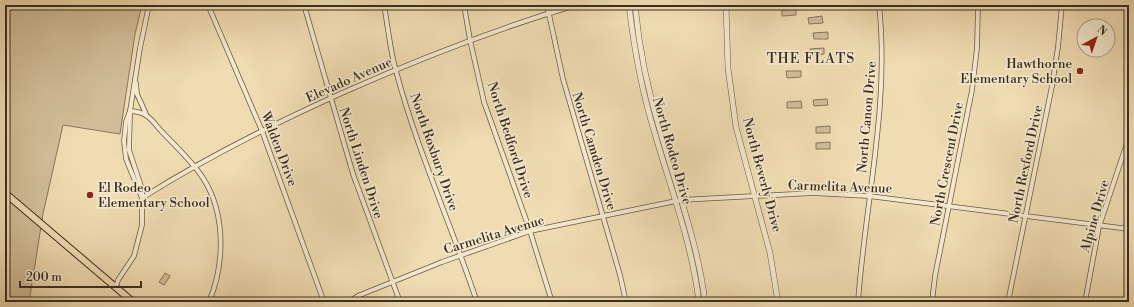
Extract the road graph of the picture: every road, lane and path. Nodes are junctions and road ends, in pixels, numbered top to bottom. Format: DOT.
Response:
graph roads {
  1 [pos="149,5"];
  2 [pos="208,5"];
  3 [pos="304,5"];
  4 [pos="384,5"];
  5 [pos="464,5"];
  6 [pos="547,5"];
  7 [pos="576,5"];
  8 [pos="630,5"];
  9 [pos="635,5"];
  10 [pos="726,5"];
  11 [pos="879,5"];
  12 [pos="978,5"];
  13 [pos="1062,5"];
  14 [pos="548,14"];
  15 [pos="470,40"];
  16 [pos="396,70"];
  17 [pos="135,77"];
  18 [pos="330,99"];
  19 [pos="130,111"];
  20 [pos="147,114"];
  21 [pos="262,131"];
  22 [pos="1129,137"];
  23 [pos="195,167"];
  24 [pos="5,193"];
  25 [pos="756,196"];
  26 [pos="869,196"];
  27 [pos="142,198"];
  28 [pos="678,201"];
  29 [pos="949,206"];
  30 [pos="603,216"];
  31 [pos="1026,216"];
  32 [pos="1100,226"];
  33 [pos="1129,229"];
  34 [pos="530,231"];
  35 [pos="461,254"];
  36 [pos="392,283"];
  37 [pos="116,287"];
  38 [pos="133,302"];
  39 [pos="209,302"];
  40 [pos="324,302"];
  41 [pos="348,302"];
  42 [pos="400,302"];
  43 [pos="477,302"];
  44 [pos="552,302"];
  45 [pos="626,302"];
  46 [pos="699,302"];
  47 [pos="705,302"];
  48 [pos="778,302"];
  49 [pos="858,302"];
  50 [pos="932,302"];
  51 [pos="1008,302"];
  52 [pos="1085,302"];
  1 -- 17 [label="street"];
  2 -- 21 [label="street, Walden Drive"];
  3 -- 18 [label="street, North Linden Drive"];
  4 -- 16 [label="street, North Roxbury Drive"];
  5 -- 15 [label="street, North Bedford Drive"];
  6 -- 14 [label="street, North Camden Drive"];
  7 -- 14 [label="street, Elevado Avenue"];
  8 -- 28 [label="street, North Rodeo Drive"];
  9 -- 28 [label="street, North Rodeo Drive"];
  10 -- 25 [label="street, North Beverly Drive"];
  11 -- 26 [label="street, North Canon Drive"];
  12 -- 29 [label="street, North Crescent Drive"];
  13 -- 31 [label="street, North Rexford Drive"];
  14 -- 15 [label="street, Elevado Avenue"];
  14 -- 30 [label="street, North Camden Drive"];
  15 -- 16 [label="street, Elevado Avenue"];
  15 -- 34 [label="street, North Bedford Drive"];
  16 -- 18 [label="street, Elevado Avenue"];
  16 -- 35 [label="street, North Roxbury Drive"];
  17 -- 19 [label="street"];
  17 -- 20 [label="street"];
  18 -- 21 [label="street, Elevado Avenue"];
  18 -- 36 [label="street, North Linden Drive"];
  19 -- 20 [label="street"];
  19 -- 27 [label="street"];
  20 -- 23 [label="street"];
  21 -- 23 [label="street, Elevado Avenue"];
  21 -- 40 [label="street, Walden Drive"];
  22 -- 32 [label="street, Alpine Drive"];
  23 -- 27 [label="street, Elevado Avenue"];
  23 -- 39 [label="street"];
  24 -- 37 [label="main road"];
  25 -- 26 [label="street, Carmelita Avenue"];
  25 -- 28 [label="street, Carmelita Avenue"];
  25 -- 48 [label="street, North Beverly Drive"];
  26 -- 29 [label="street, Carmelita Avenue"];
  26 -- 49 [label="street, North Canon Drive"];
  27 -- 37 [label="street"];
  28 -- 30 [label="street, Carmelita Avenue"];
  28 -- 46 [label="street, North Rodeo Drive"];
  28 -- 47 [label="street, North Rodeo Drive"];
  29 -- 31 [label="street, Carmelita Avenue"];
  29 -- 50 [label="street, North Crescent Drive"];
  30 -- 34 [label="street, Carmelita Avenue"];
  30 -- 45 [label="street, North Camden Drive"];
  31 -- 32 [label="street, Carmelita Avenue"];
  31 -- 51 [label="street, North Rexford Drive"];
  32 -- 33 [label="street, Carmelita Avenue"];
  32 -- 52 [label="street, Alpine Drive"];
  34 -- 35 [label="street, Carmelita Avenue"];
  34 -- 44 [label="street, North Bedford Drive"];
  35 -- 36 [label="street, Carmelita Avenue"];
  35 -- 43 [label="street, North Roxbury Drive"];
  36 -- 41 [label="street, Carmelita Avenue"];
  36 -- 42 [label="street, North Linden Drive"];
  37 -- 38 [label="main road"];
}
